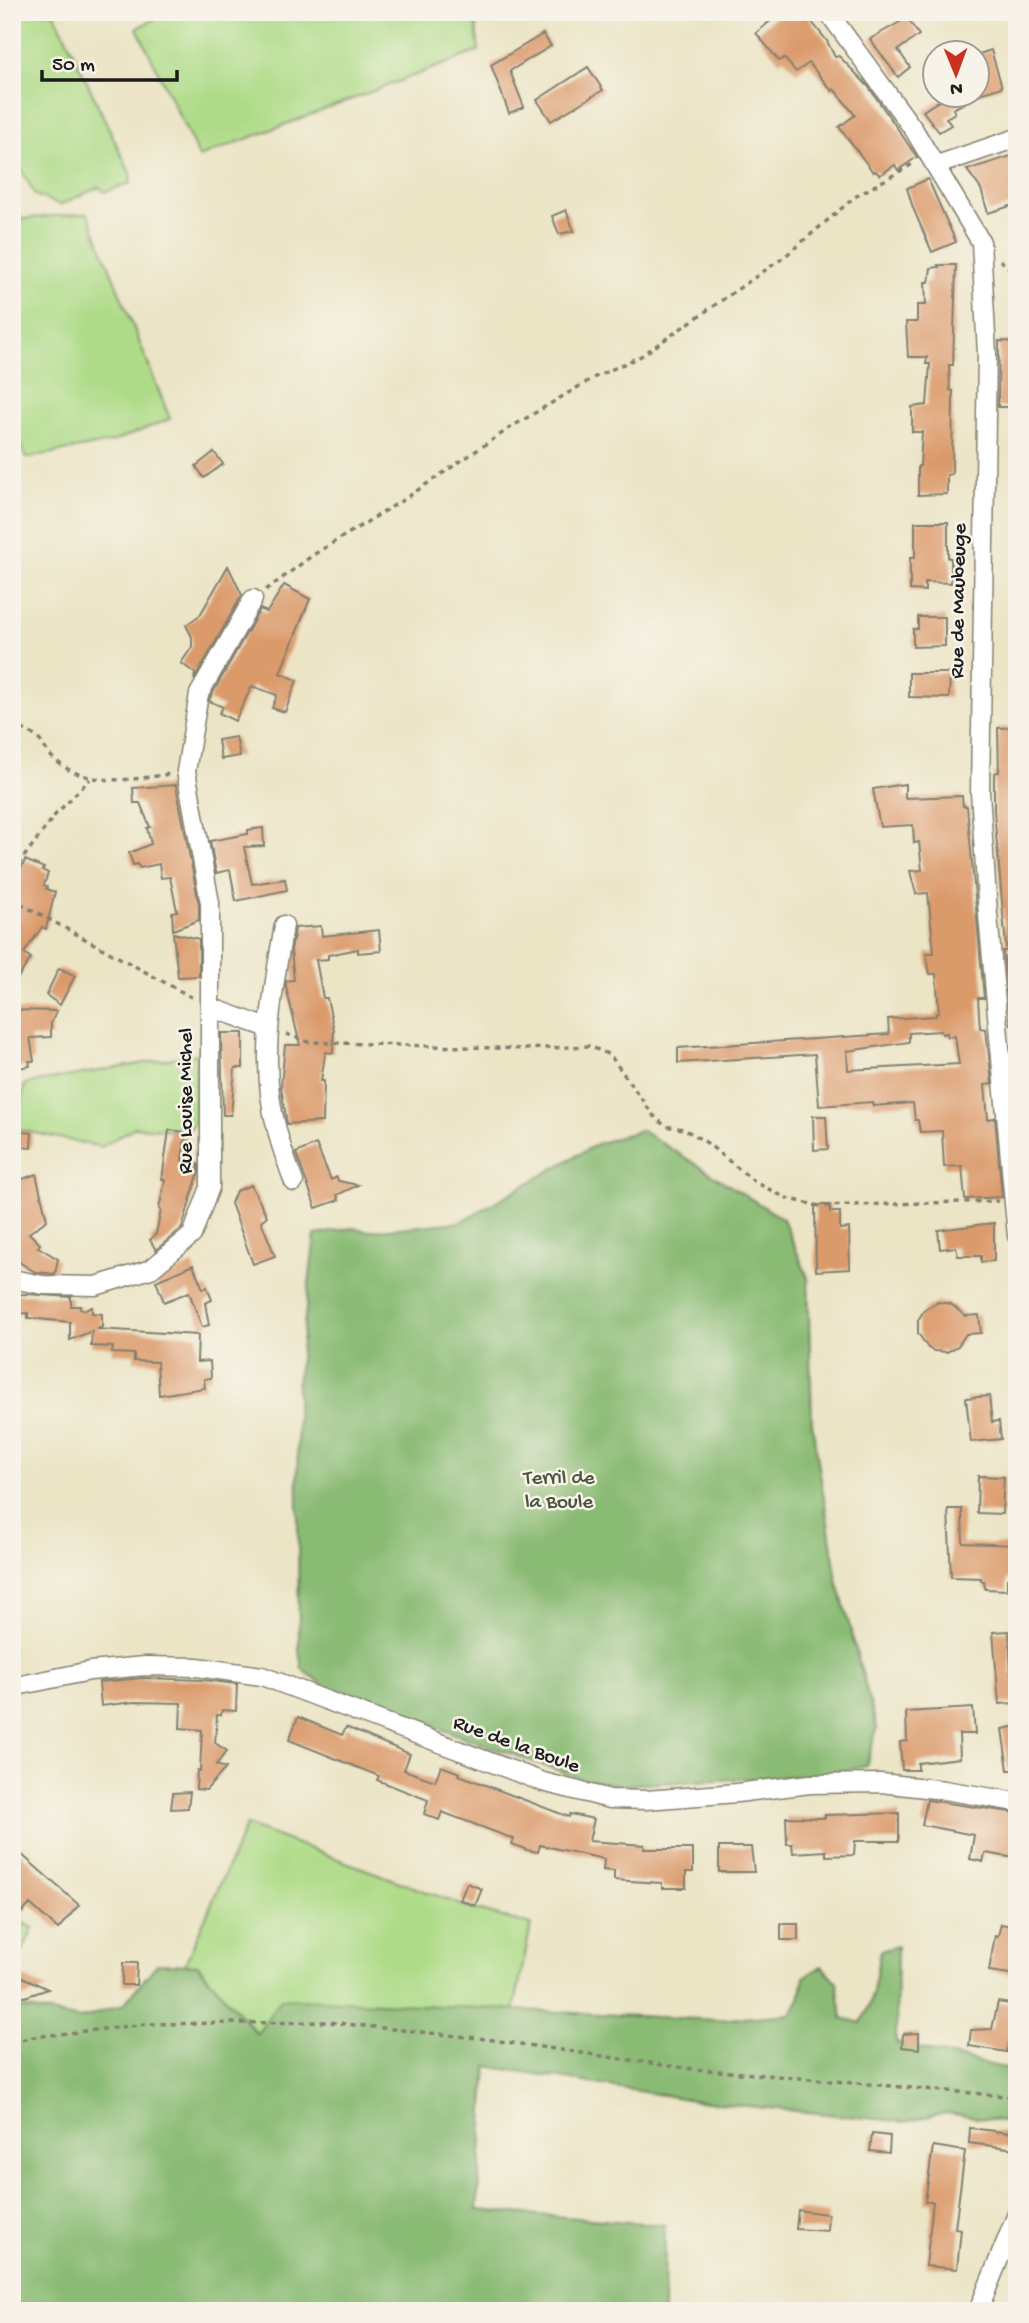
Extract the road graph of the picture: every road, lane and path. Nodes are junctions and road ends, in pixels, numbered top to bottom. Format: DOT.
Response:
graph roads {
  1 [pos="828,12"];
  2 [pos="1017,138"];
  3 [pos="933,159"];
  4 [pos="253,599"];
  5 [pos="12,725"];
  6 [pos="186,771"];
  7 [pos="90,779"];
  8 [pos="12,873"];
  9 [pos="12,899"];
  10 [pos="284,925"];
  11 [pos="210,1007"];
  12 [pos="268,1028"];
  13 [pos="1014,1168"];
  14 [pos="294,1182"];
  15 [pos="1014,1201"];
  16 [pos="1017,1236"];
  17 [pos="12,1279"];
  18 [pos="12,1687"];
  19 [pos="1017,1802"];
  20 [pos="12,2042"];
  21 [pos="1017,2097"];
  22 [pos="1017,2214"];
  23 [pos="978,2311"];
  1 -- 3 [label="street, Rue de Maubeuge"];
  2 -- 3 [label="street"];
  3 -- 4 [label="path"];
  3 -- 13 [label="street, Rue de Maubeuge"];
  4 -- 6 [label="street, Rue Louise Michel"];
  5 -- 7 [label="path"];
  6 -- 7 [label="path"];
  6 -- 11 [label="street, Rue Louise Michel"];
  7 -- 8 [label="path"];
  9 -- 11 [label="path"];
  10 -- 12 [label="street"];
  11 -- 12 [label="street"];
  11 -- 17 [label="street, Rue Louise Michel"];
  12 -- 14 [label="street"];
  12 -- 15 [label="path"];
  13 -- 15 [label="street, Rue de Maubeuge"];
  15 -- 16 [label="street, Rue de Maubeuge"];
  18 -- 19 [label="street, Rue de la Boule"];
  20 -- 21 [label="path"];
  22 -- 23 [label="street"];
}
